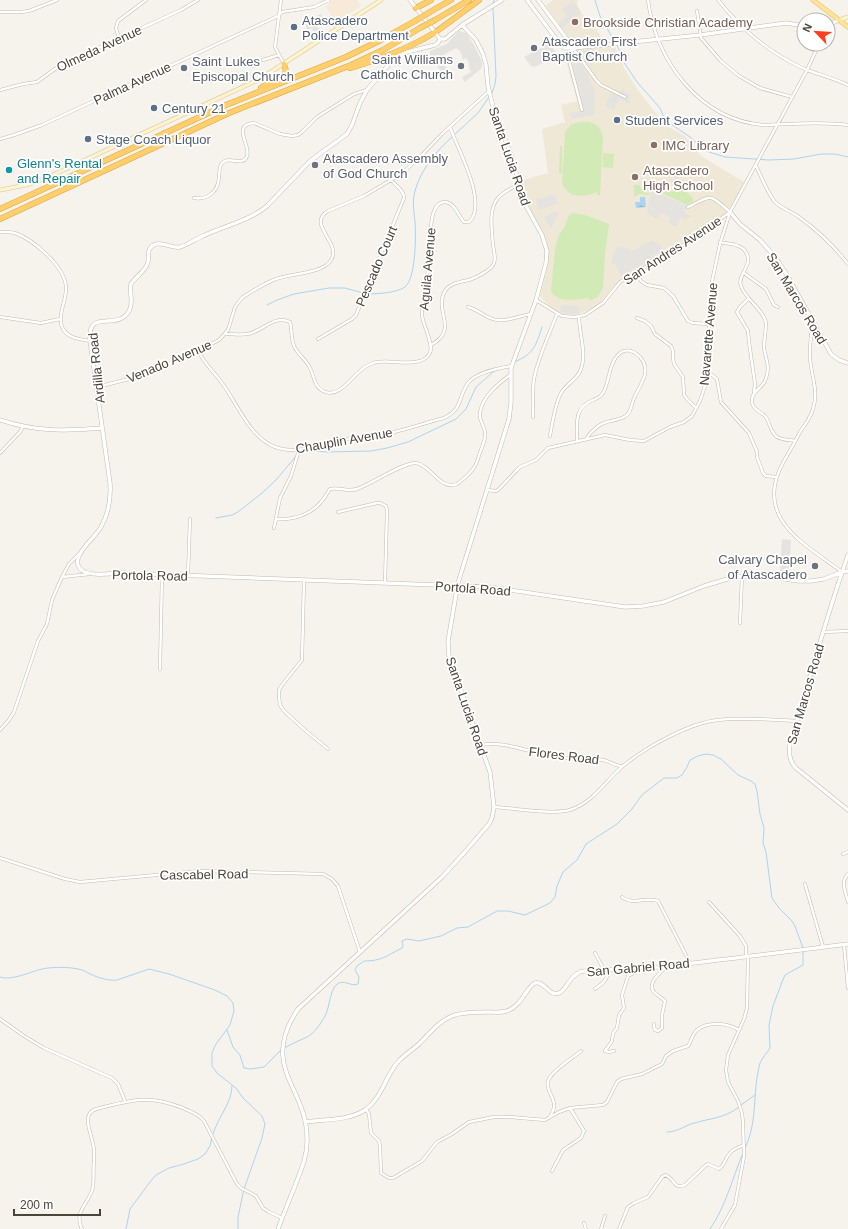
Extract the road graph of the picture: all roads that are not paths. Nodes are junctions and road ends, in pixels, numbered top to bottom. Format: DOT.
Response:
graph roads {
  1 [pos="57,0"];
  2 [pos="146,0"];
  3 [pos="198,0"];
  4 [pos="281,0"];
  5 [pos="329,0"];
  6 [pos="381,0"];
  7 [pos="410,0"];
  8 [pos="431,0"];
  9 [pos="451,0"];
  10 [pos="469,0"];
  11 [pos="479,0"];
  12 [pos="502,0"];
  13 [pos="527,0"];
  14 [pos="538,0"];
  15 [pos="648,0"];
  16 [pos="718,0"];
  17 [pos="813,0"];
  18 [pos="416,8"];
  19 [pos="697,11"];
  20 [pos="0,12"];
  21 [pos="278,16"];
  22 [pos="848,17"];
  23 [pos="838,20"];
  24 [pos="462,25"];
  25 [pos="796,25"];
  26 [pos="745,28"];
  27 [pos="848,28"];
  28 [pos="434,33"];
  29 [pos="700,35"];
  30 [pos="119,38"];
  31 [pos="440,39"];
  32 [pos="658,39"];
  33 [pos="572,48"];
  34 [pos="815,52"];
  35 [pos="279,55"];
  36 [pos="263,60"];
  37 [pos="284,64"];
  38 [pos="807,70"];
  39 [pos="332,73"];
  40 [pos="848,85"];
  41 [pos="0,90"];
  42 [pos="367,90"];
  43 [pos="489,91"];
  44 [pos="257,92"];
  45 [pos="625,97"];
  46 [pos="792,98"];
  47 [pos="582,110"];
  48 [pos="778,124"];
  49 [pos="848,125"];
  50 [pos="450,127"];
  51 [pos="0,138"];
  52 [pos="756,166"];
  53 [pos="391,180"];
  54 [pos="519,184"];
  55 [pos="0,190"];
  56 [pos="194,198"];
  57 [pos="688,207"];
  58 [pos="0,209"];
  59 [pos="730,212"];
  60 [pos="0,219"];
  61 [pos="0,232"];
  62 [pos="720,242"];
  63 [pos="848,264"];
  64 [pos="636,273"];
  65 [pos="744,273"];
  66 [pos="748,299"];
  67 [pos="536,300"];
  68 [pos="468,307"];
  69 [pos="778,307"];
  70 [pos="531,314"];
  71 [pos="557,314"];
  72 [pos="579,316"];
  73 [pos="0,317"];
  74 [pos="637,318"];
  75 [pos="60,319"];
  76 [pos="812,320"];
  77 [pos="708,324"];
  78 [pos="226,334"];
  79 [pos="318,339"];
  80 [pos="90,341"];
  81 [pos="431,345"];
  82 [pos="198,351"];
  83 [pos="848,363"];
  84 [pos="511,366"];
  85 [pos="707,371"];
  86 [pos="510,375"];
  87 [pos="97,387"];
  88 [pos="754,392"];
  89 [pos="696,408"];
  90 [pos="533,417"];
  91 [pos="0,420"];
  92 [pos="22,426"];
  93 [pos="102,428"];
  94 [pos="550,436"];
  95 [pos="586,439"];
  96 [pos="577,441"];
  97 [pos="795,441"];
  98 [pos="299,450"];
  99 [pos="0,453"];
  100 [pos="776,477"];
  101 [pos="487,490"];
  102 [pos="338,512"];
  103 [pos="190,519"];
  104 [pos="276,519"];
  105 [pos="274,528"];
  106 [pos="80,553"];
  107 [pos="848,555"];
  108 [pos="848,571"];
  109 [pos="842,572"];
  110 [pos="90,574"];
  111 [pos="162,575"];
  112 [pos="188,575"];
  113 [pos="742,576"];
  114 [pos="62,577"];
  115 [pos="304,580"];
  116 [pos="385,583"];
  117 [pos="458,586"];
  118 [pos="740,623"];
  119 [pos="848,631"];
  120 [pos="823,632"];
  121 [pos="160,669"];
  122 [pos="797,721"];
  123 [pos="0,730"];
  124 [pos="481,745"];
  125 [pos="328,749"];
  126 [pos="624,766"];
  127 [pos="494,807"];
  128 [pos="848,810"];
  129 [pos="848,852"];
  130 [pos="843,854"];
  131 [pos="0,858"];
  132 [pos="848,874"];
  133 [pos="805,884"];
  134 [pos="622,897"];
  135 [pos="709,902"];
  136 [pos="848,903"];
  137 [pos="846,944"];
  138 [pos="823,947"];
  139 [pos="360,952"];
  140 [pos="595,953"];
  141 [pos="747,957"];
  142 [pos="690,963"];
  143 [pos="668,965"];
  144 [pos="636,968"];
  145 [pos="606,970"];
  146 [pos="848,988"];
  147 [pos="595,989"];
  148 [pos="0,1019"];
  149 [pos="654,1024"];
  150 [pos="739,1030"];
  151 [pos="614,1051"];
  152 [pos="581,1052"];
  153 [pos="125,1102"];
  154 [pos="570,1108"];
  155 [pos="366,1109"];
  156 [pos="549,1117"];
  157 [pos="305,1122"];
  158 [pos="744,1145"];
  159 [pos="552,1171"];
  160 [pos="605,1216"];
  161 [pos="282,1218"];
  162 [pos="584,1223"];
  163 [pos="82,1229"];
  164 [pos="278,1229"];
  165 [pos="586,1229"];
  166 [pos="601,1229"];
  167 [pos="619,1229"];
  168 [pos="721,1229"];
  1 -- 20 [label="street"];
  2 -- 30 [label="street"];
  3 -- 30 [label="street, Olmeda Avenue"];
  4 -- 21 [label="street"];
  5 -- 21 [label="street, Palma Avenue"];
  6 -- 37 [label="main road"];
  7 -- 18 [label="street"];
  8 -- 18 [label="highway"];
  9 -- 44 [label="highway, bridge"];
  10 -- 39 [label="highway, bridge"];
  11 -- 28 [label="highway"];
  12 -- 24 [label="street, Ardilla Road"];
  13 -- 33 [label="street"];
  14 -- 33 [label="street"];
  15 -- 32 [label="street"];
  16 -- 26 [label="street"];
  17 -- 23 [label="main road"];
  18 -- 28 [label="street"];
  19 -- 29 [label="street"];
  21 -- 35 [label="street"];
  21 -- 51 [label="street, Palma Avenue"];
  22 -- 23 [label="main road"];
  23 -- 27 [label="main road"];
  24 -- 31 [label="street, Ardilla Road"];
  24 -- 43 [label="street, Santa Lucia Road"];
  25 -- 26 [label="street"];
  26 -- 29 [label="street"];
  26 -- 38 [label="street"];
  28 -- 31 [label="street"];
  28 -- 39 [label="highway"];
  29 -- 32 [label="street"];
  29 -- 46 [label="street"];
  30 -- 41 [label="street, Olmeda Avenue"];
  31 -- 42 [label="street, Ardilla Road"];
  32 -- 33 [label="street"];
  32 -- 48 [label="street"];
  33 -- 45 [label="street"];
  33 -- 47 [label="street"];
  34 -- 38 [label="street, San Andres Avenue"];
  35 -- 36 [label="street"];
  35 -- 37 [label="street"];
  37 -- 44 [label="highway"];
  37 -- 55 [label="main road"];
  38 -- 40 [label="street"];
  38 -- 46 [label="street, San Andres Avenue"];
  39 -- 60 [label="highway"];
  42 -- 56 [label="street"];
  42 -- 80 [label="street, Ardilla Road"];
  43 -- 50 [label="street, Venado Avenue"];
  43 -- 54 [label="street, Santa Lucia Road"];
  44 -- 58 [label="highway"];
  46 -- 48 [label="street, San Andres Avenue"];
  48 -- 49 [label="street"];
  48 -- 52 [label="street, San Andres Avenue"];
  50 -- 53 [label="street, Venado Avenue"];
  50 -- 81 [label="street, Aguila Avenue"];
  52 -- 59 [label="street, San Andres Avenue"];
  52 -- 63 [label="street"];
  53 -- 78 [label="street, Venado Avenue"];
  53 -- 79 [label="street, Pescado Court"];
  54 -- 67 [label="street, Santa Lucia Road"];
  54 -- 81 [label="street"];
  57 -- 59 [label="street"];
  59 -- 62 [label="street, Navarette Avenue"];
  59 -- 64 [label="street, San Andres Avenue"];
  59 -- 76 [label="street, San Marcos Road"];
  61 -- 75 [label="street"];
  62 -- 65 [label="street"];
  62 -- 77 [label="street, Navarette Avenue"];
  64 -- 72 [label="street, San Andres Avenue"];
  64 -- 77 [label="street"];
  65 -- 66 [label="street"];
  65 -- 69 [label="street"];
  66 -- 88 [label="street"];
  66 -- 88 [label="street"];
  67 -- 70 [label="street, Santa Lucia Road"];
  67 -- 71 [label="street, San Andres Avenue"];
  68 -- 70 [label="street"];
  70 -- 84 [label="street, Santa Lucia Road"];
  71 -- 72 [label="street, San Andres Avenue"];
  71 -- 90 [label="street"];
  72 -- 94 [label="street"];
  73 -- 75 [label="street"];
  74 -- 89 [label="street"];
  75 -- 80 [label="street"];
  76 -- 83 [label="street, San Marcos Road"];
  76 -- 97 [label="street"];
  77 -- 85 [label="street, Navarette Avenue"];
  78 -- 81 [label="street"];
  78 -- 82 [label="street, Venado Avenue"];
  80 -- 87 [label="street, Ardilla Road"];
  82 -- 87 [label="street, Venado Avenue"];
  82 -- 98 [label="street, Chauplin Avenue"];
  84 -- 86 [label="street, Santa Lucia Road"];
  84 -- 98 [label="street, Chauplin Avenue"];
  85 -- 89 [label="street, Navarette Avenue"];
  85 -- 100 [label="street"];
  86 -- 101 [label="street, Santa Lucia Road"];
  86 -- 104 [label="street"];
  87 -- 93 [label="street, Ardilla Road"];
  88 -- 97 [label="street"];
  89 -- 95 [label="street, Navarette Avenue"];
  91 -- 92 [label="street"];
  92 -- 93 [label="street"];
  92 -- 99 [label="street"];
  93 -- 106 [label="street, Ardilla Road"];
  95 -- 96 [label="street, Navarette Avenue"];
  95 -- 96 [label="street"];
  96 -- 101 [label="street, Navarette Avenue"];
  97 -- 100 [label="street"];
  98 -- 104 [label="street"];
  100 -- 109 [label="street"];
  101 -- 117 [label="street, Santa Lucia Road"];
  102 -- 116 [label="street"];
  103 -- 112 [label="street"];
  104 -- 105 [label="street"];
  106 -- 110 [label="street"];
  106 -- 114 [label="street, Ardilla Road"];
  107 -- 109 [label="street, San Marcos Road"];
  108 -- 109 [label="street, Portola Road"];
  109 -- 113 [label="street, Portola Road"];
  109 -- 120 [label="street, San Marcos Road"];
  110 -- 111 [label="street, Portola Road"];
  110 -- 114 [label="street, Portola Road"];
  111 -- 112 [label="street, Portola Road"];
  111 -- 121 [label="street"];
  112 -- 115 [label="street, Portola Road"];
  113 -- 117 [label="street, Portola Road"];
  113 -- 118 [label="street"];
  114 -- 123 [label="street, Ardilla Road"];
  115 -- 116 [label="street, Portola Road"];
  115 -- 125 [label="street"];
  116 -- 117 [label="street, Portola Road"];
  117 -- 124 [label="street, Santa Lucia Road"];
  119 -- 120 [label="street"];
  120 -- 122 [label="street, San Marcos Road"];
  122 -- 126 [label="street"];
  122 -- 128 [label="street, San Marcos Road"];
  124 -- 126 [label="street, Flores Road"];
  124 -- 127 [label="street, Santa Lucia Road"];
  126 -- 127 [label="street"];
  127 -- 139 [label="street, Santa Lucia Road"];
  129 -- 130 [label="street"];
  131 -- 139 [label="street, Cascabel Road"];
  132 -- 136 [label="street"];
  133 -- 138 [label="street"];
  134 -- 142 [label="street"];
  135 -- 141 [label="street"];
  137 -- 138 [label="street, San Gabriel Road"];
  137 -- 146 [label="street"];
  138 -- 141 [label="street, San Gabriel Road"];
  139 -- 157 [label="street, Santa Lucia Road"];
  140 -- 145 [label="street"];
  141 -- 142 [label="street, San Gabriel Road"];
  141 -- 150 [label="street"];
  142 -- 143 [label="street, San Gabriel Road"];
  143 -- 144 [label="street, San Gabriel Road"];
  143 -- 149 [label="street"];
  144 -- 145 [label="street, San Gabriel Road"];
  144 -- 151 [label="street"];
  145 -- 147 [label="street"];
  145 -- 155 [label="street, San Gabriel Road"];
  148 -- 153 [label="street"];
  150 -- 154 [label="street"];
  150 -- 158 [label="street"];
  152 -- 156 [label="street"];
  153 -- 161 [label="street"];
  153 -- 163 [label="street"];
  154 -- 156 [label="street"];
  154 -- 159 [label="street"];
  155 -- 156 [label="street"];
  155 -- 157 [label="street, San Gabriel Road"];
  157 -- 161 [label="street, Santa Lucia Road"];
  158 -- 167 [label="street"];
  158 -- 168 [label="street"];
  160 -- 166 [label="street"];
  161 -- 164 [label="street, Santa Lucia Road"];
  162 -- 165 [label="street"];
}
